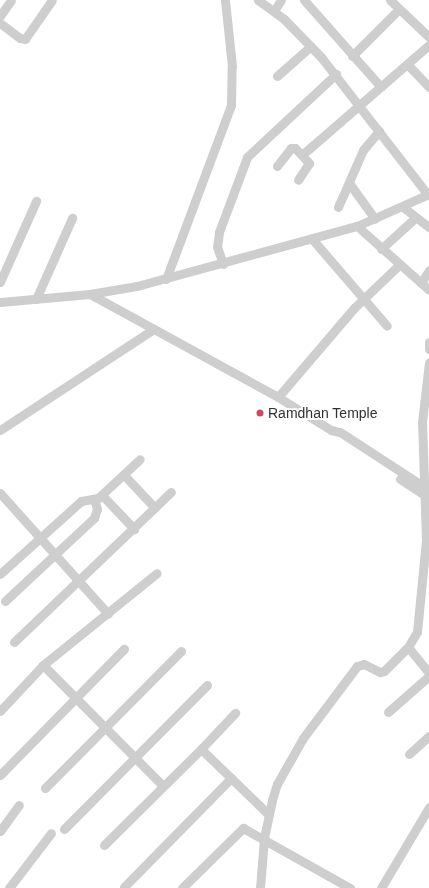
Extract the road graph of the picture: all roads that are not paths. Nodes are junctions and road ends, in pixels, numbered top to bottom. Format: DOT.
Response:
graph roads {
  1 [pos="11,0"];
  2 [pos="52,0"];
  3 [pos="225,0"];
  4 [pos="258,0"];
  5 [pos="281,0"];
  6 [pos="304,0"];
  7 [pos="390,0"];
  8 [pos="399,9"];
  9 [pos="272,10"];
  10 [pos="0,16"];
  11 [pos="0,22"];
  12 [pos="429,37"];
  13 [pos="429,45"];
  14 [pos="311,46"];
  15 [pos="352,56"];
  16 [pos="407,64"];
  17 [pos="336,74"];
  18 [pos="277,76"];
  19 [pos="381,87"];
  20 [pos="429,87"];
  21 [pos="359,103"];
  22 [pos="379,131"];
  23 [pos="303,154"];
  24 [pos="277,166"];
  25 [pos="298,180"];
  26 [pos="349,183"];
  27 [pos="428,195"];
  28 [pos="36,201"];
  29 [pos="403,207"];
  30 [pos="338,208"];
  31 [pos="416,217"];
  32 [pos="72,218"];
  33 [pos="375,219"];
  34 [pos="357,226"];
  35 [pos="429,227"];
  36 [pos="313,240"];
  37 [pos="381,249"];
  38 [pos="224,264"];
  39 [pos="398,266"];
  40 [pos="429,270"];
  41 [pos="166,279"];
  42 [pos="0,282"];
  43 [pos="421,283"];
  44 [pos="429,290"];
  45 [pos="90,294"];
  46 [pos="364,298"];
  47 [pos="36,299"];
  48 [pos="0,302"];
  49 [pos="387,326"];
  50 [pos="152,330"];
  51 [pos="429,342"];
  52 [pos="429,349"];
  53 [pos="429,362"];
  54 [pos="278,397"];
  55 [pos="426,424"];
  56 [pos="0,430"];
  57 [pos="140,459"];
  58 [pos="124,475"];
  59 [pos="427,491"];
  60 [pos="171,492"];
  61 [pos="2,496"];
  62 [pos="98,497"];
  63 [pos="155,508"];
  64 [pos="134,529"];
  65 [pos="40,538"];
  66 [pos="55,554"];
  67 [pos="157,573"];
  68 [pos="0,574"];
  69 [pos="80,582"];
  70 [pos="5,601"];
  71 [pos="108,614"];
  72 [pos="14,642"];
  73 [pos="408,648"];
  74 [pos="124,649"];
  75 [pos="181,651"];
  76 [pos="43,665"];
  77 [pos="429,674"];
  78 [pos="207,684"];
  79 [pos="75,700"];
  80 [pos="0,711"];
  81 [pos="388,712"];
  82 [pos="235,713"];
  83 [pos="104,729"];
  84 [pos="429,736"];
  85 [pos="201,748"];
  86 [pos="409,754"];
  87 [pos="134,758"];
  88 [pos="0,775"];
  89 [pos="230,778"];
  90 [pos="163,786"];
  91 [pos="45,788"];
  92 [pos="19,805"];
  93 [pos="429,807"];
  94 [pos="268,814"];
  95 [pos="64,829"];
  96 [pos="0,831"];
  97 [pos="51,833"];
  98 [pos="264,838"];
  99 [pos="104,845"];
  100 [pos="120,886"];
  101 [pos="10,888"];
  102 [pos="182,888"];
  103 [pos="260,888"];
  104 [pos="350,888"];
  105 [pos="381,888"];
  1 -- 10 [label="street"];
  2 -- 11 [label="street"];
  3 -- 41 [label="street"];
  4 -- 9 [label="street"];
  5 -- 9 [label="street"];
  6 -- 15 [label="street"];
  7 -- 8 [label="street"];
  8 -- 12 [label="street"];
  8 -- 15 [label="street"];
  9 -- 14 [label="street"];
  13 -- 16 [label="street"];
  14 -- 17 [label="street"];
  14 -- 18 [label="street"];
  15 -- 19 [label="street"];
  16 -- 19 [label="street"];
  16 -- 20 [label="street"];
  17 -- 21 [label="street"];
  17 -- 38 [label="street"];
  19 -- 21 [label="street"];
  21 -- 22 [label="street"];
  21 -- 23 [label="street"];
  22 -- 26 [label="street"];
  22 -- 27 [label="street"];
  23 -- 24 [label="street"];
  23 -- 25 [label="street"];
  26 -- 30 [label="street"];
  26 -- 33 [label="street"];
  27 -- 29 [label="street"];
  28 -- 42 [label="street"];
  29 -- 31 [label="street"];
  29 -- 33 [label="street"];
  31 -- 35 [label="street"];
  31 -- 37 [label="street"];
  32 -- 47 [label="street"];
  33 -- 34 [label="street"];
  34 -- 36 [label="street"];
  34 -- 37 [label="street"];
  36 -- 38 [label="street"];
  36 -- 46 [label="street"];
  37 -- 39 [label="street"];
  38 -- 41 [label="street"];
  39 -- 43 [label="street"];
  39 -- 46 [label="street"];
  40 -- 43 [label="street"];
  41 -- 45 [label="street"];
  43 -- 44 [label="street"];
  45 -- 47 [label="street"];
  45 -- 50 [label="street"];
  46 -- 49 [label="street"];
  46 -- 54 [label="street"];
  47 -- 48 [label="street"];
  50 -- 54 [label="street"];
  50 -- 56 [label="street"];
  51 -- 52 [label="street"];
  53 -- 55 [label="street"];
  54 -- 59 [label="street"];
  55 -- 59 [label="street"];
  57 -- 58 [label="street"];
  58 -- 62 [label="street"];
  58 -- 63 [label="street"];
  59 -- 73 [label="street"];
  60 -- 63 [label="street"];
  61 -- 65 [label="street"];
  62 -- 64 [label="street"];
  62 -- 65 [label="street"];
  62 -- 66 [label="street"];
  63 -- 64 [label="street"];
  64 -- 69 [label="street"];
  65 -- 66 [label="street"];
  65 -- 68 [label="street"];
  66 -- 69 [label="street"];
  66 -- 70 [label="street"];
  67 -- 71 [label="street"];
  69 -- 71 [label="street"];
  69 -- 72 [label="street"];
  71 -- 76 [label="street"];
  73 -- 77 [label="street"];
  73 -- 94 [label="street"];
  74 -- 79 [label="street"];
  75 -- 83 [label="street"];
  76 -- 79 [label="street"];
  76 -- 80 [label="street"];
  77 -- 81 [label="street"];
  78 -- 87 [label="street"];
  79 -- 83 [label="street"];
  79 -- 88 [label="street"];
  82 -- 85 [label="street"];
  83 -- 87 [label="street"];
  83 -- 91 [label="street"];
  84 -- 86 [label="street"];
  85 -- 89 [label="street"];
  85 -- 90 [label="street"];
  87 -- 90 [label="street"];
  87 -- 95 [label="street"];
  89 -- 94 [label="street"];
  89 -- 100 [label="street"];
  90 -- 99 [label="street"];
  92 -- 96 [label="street"];
  93 -- 105 [label="street"];
  94 -- 98 [label="street"];
  97 -- 101 [label="street"];
  98 -- 102 [label="street"];
  98 -- 103 [label="street"];
  98 -- 104 [label="street"];
}
